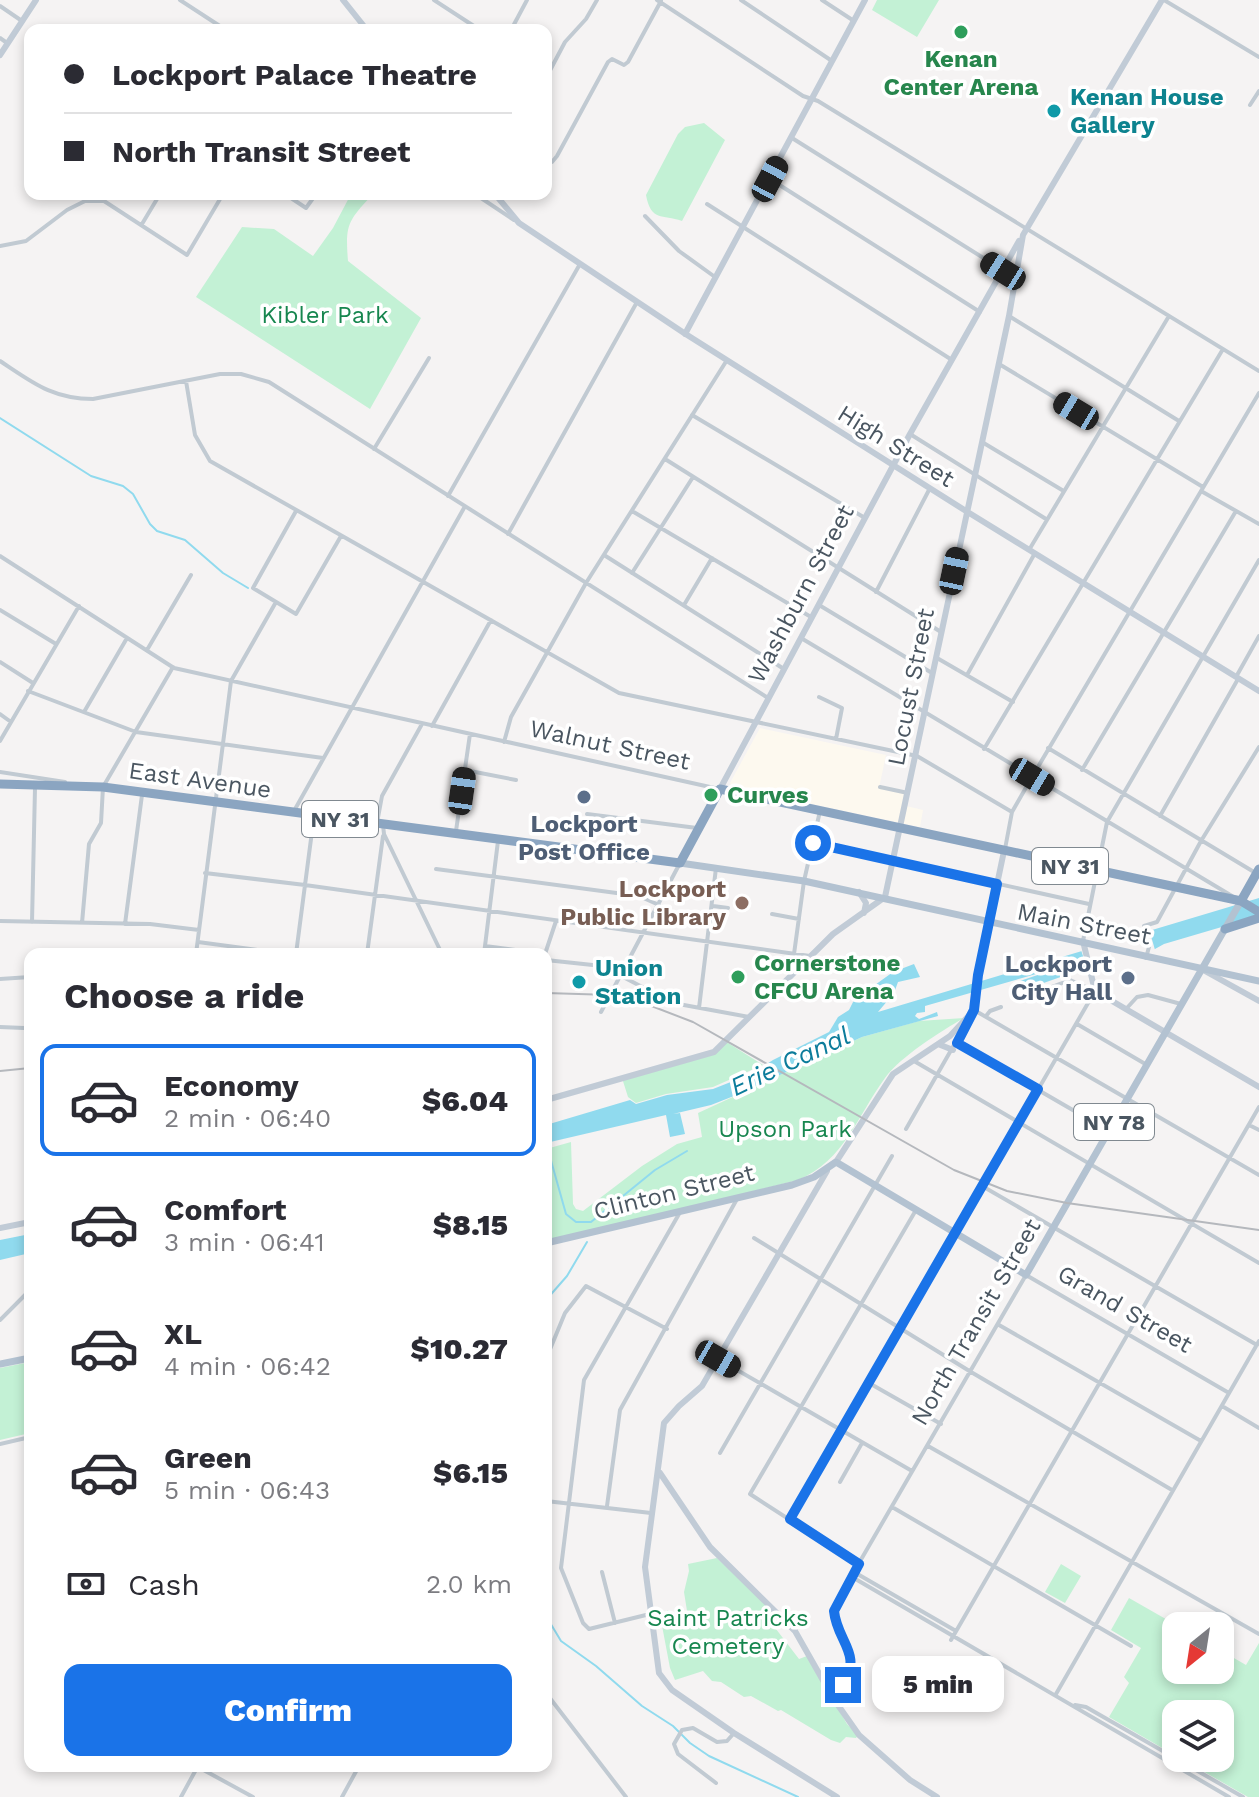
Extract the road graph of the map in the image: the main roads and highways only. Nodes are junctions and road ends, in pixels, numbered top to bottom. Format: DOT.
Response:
graph roads {
  1 [pos="0,784"];
  2 [pos="720,789"];
  3 [pos="680,863"];
  4 [pos="1258,871"];
  5 [pos="1241,902"];
  6 [pos="1259,912"];
  7 [pos="1259,918"];
  8 [pos="1223,931"];
  9 [pos="1202,969"];
  10 [pos="1259,981"];
  11 [pos="832,1165"];
  12 [pos="552,1242"];
  13 [pos="1026,1275"];
  14 [pos="24,1359"];
  15 [pos="0,1364"];
  1 -- 3 [label="highway, East Avenue / NY 31"];
  2 -- 3 [label="highway, Washburn Street"];
  2 -- 5 [label="highway, Walnut Street / NY 31"];
  3 -- 9 [label="main road, Main Street"];
  4 -- 5 [label="highway, NY 78"];
  5 -- 6 [label="highway, NY 31"];
  5 -- 8 [label="main road, NY 78"];
  7 -- 8 [label="highway"];
  8 -- 9 [label="main road, NY 78"];
  9 -- 10 [label="main road, Main Street"];
  9 -- 13 [label="main road, North Transit Street / NY 78"];
  11 -- 12 [label="main road, Clinton Street"];
  11 -- 13 [label="main road, Grand Street"];
  14 -- 15 [label="main road"];
}
